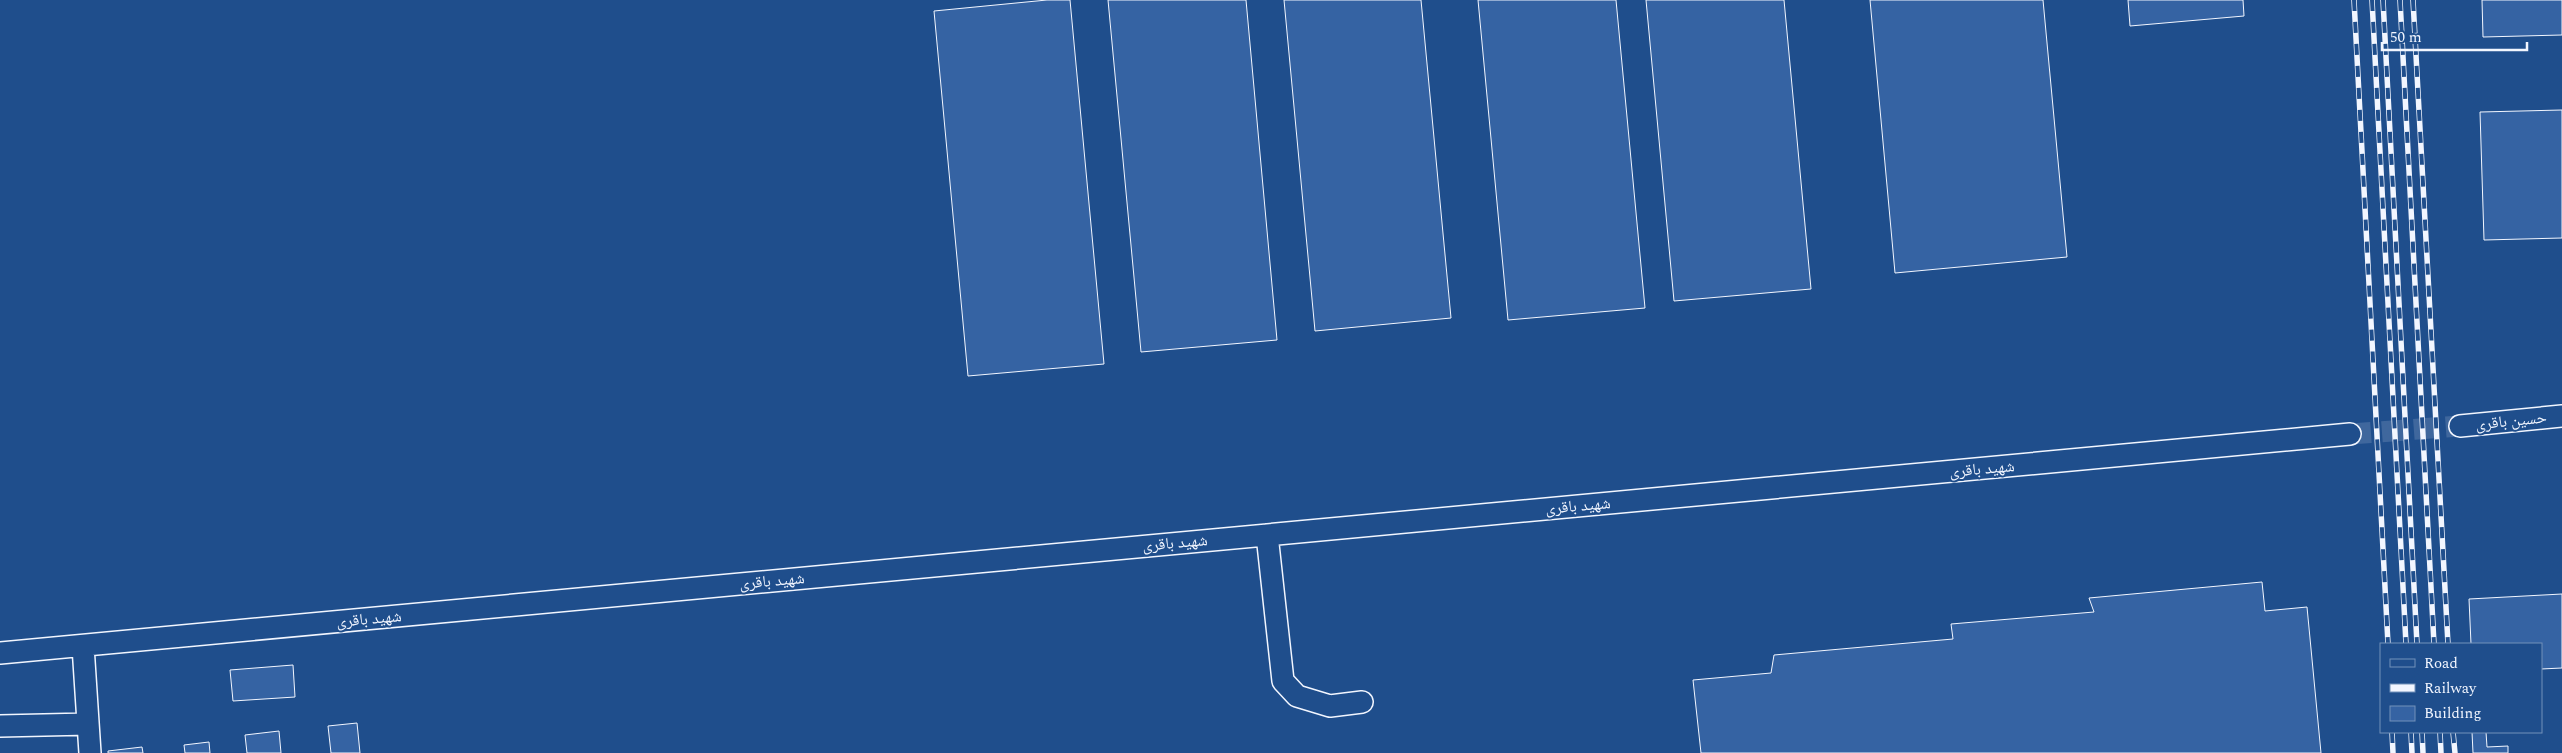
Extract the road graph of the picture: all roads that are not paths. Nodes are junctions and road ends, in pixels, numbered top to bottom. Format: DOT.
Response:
graph roads {
  1 [pos="2562,416"];
  2 [pos="2460,426"];
  3 [pos="2350,434"];
  4 [pos="1267,535"];
  5 [pos="83,646"];
  6 [pos="0,653"];
  7 [pos="1362,702"];
  8 [pos="88,724"];
  9 [pos="0,726"];
  10 [pos="90,753"];
  1 -- 2 [label="street, حسین باقری"];
  3 -- 4 [label="street, شهید باقری"];
  4 -- 5 [label="street, شهید باقری"];
  4 -- 7 [label="street"];
  5 -- 6 [label="street, شهید باقری"];
  5 -- 8 [label="street"];
  8 -- 9 [label="street"];
  8 -- 10 [label="street"];
}
